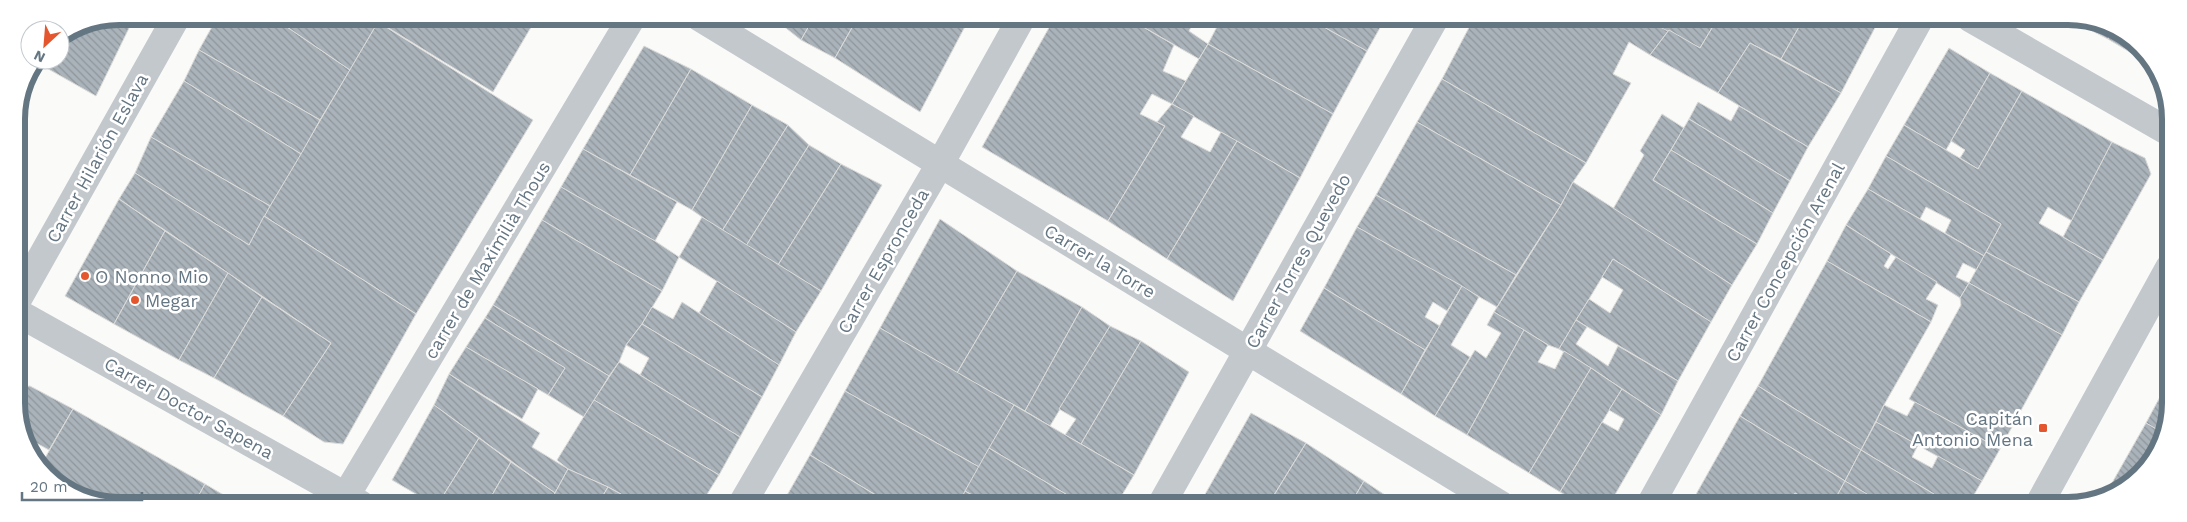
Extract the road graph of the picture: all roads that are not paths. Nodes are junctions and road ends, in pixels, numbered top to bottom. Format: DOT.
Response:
graph roads {
  1 [pos="171,25"];
  2 [pos="627,25"];
  3 [pos="711,25"];
  4 [pos="1018,25"];
  5 [pos="1431,25"];
  6 [pos="1916,25"];
  7 [pos="1982,25"];
  8 [pos="2162,128"];
  9 [pos="940,164"];
  10 [pos="2162,281"];
  11 [pos="25,286"];
  12 [pos="25,317"];
  13 [pos="1247,351"];
  14 [pos="342,497"];
  15 [pos="351,497"];
  16 [pos="746,497"];
  17 [pos="1165,497"];
  18 [pos="1488,497"];
  19 [pos="1654,497"];
  20 [pos="2043,497"];
  1 -- 11 [label="street, Carrer Hilarión Eslava"];
  2 -- 15 [label="street, carrer de Maximilià Thous"];
  3 -- 9 [label="street, Carrer la Torre"];
  4 -- 9 [label="street, Carrer Espronceda"];
  5 -- 13 [label="street, Carrer Torres Quevedo"];
  6 -- 19 [label="street, Carrer Concepción Arenal"];
  7 -- 8 [label="street"];
  9 -- 13 [label="street, Carrer la Torre"];
  9 -- 16 [label="street, Carrer Espronceda"];
  10 -- 20 [label="street"];
  12 -- 14 [label="street, Carrer Doctor Sapena"];
  13 -- 17 [label="street, Carrer Torres Quevedo"];
  13 -- 18 [label="street, Carrer la Torre"];
}
